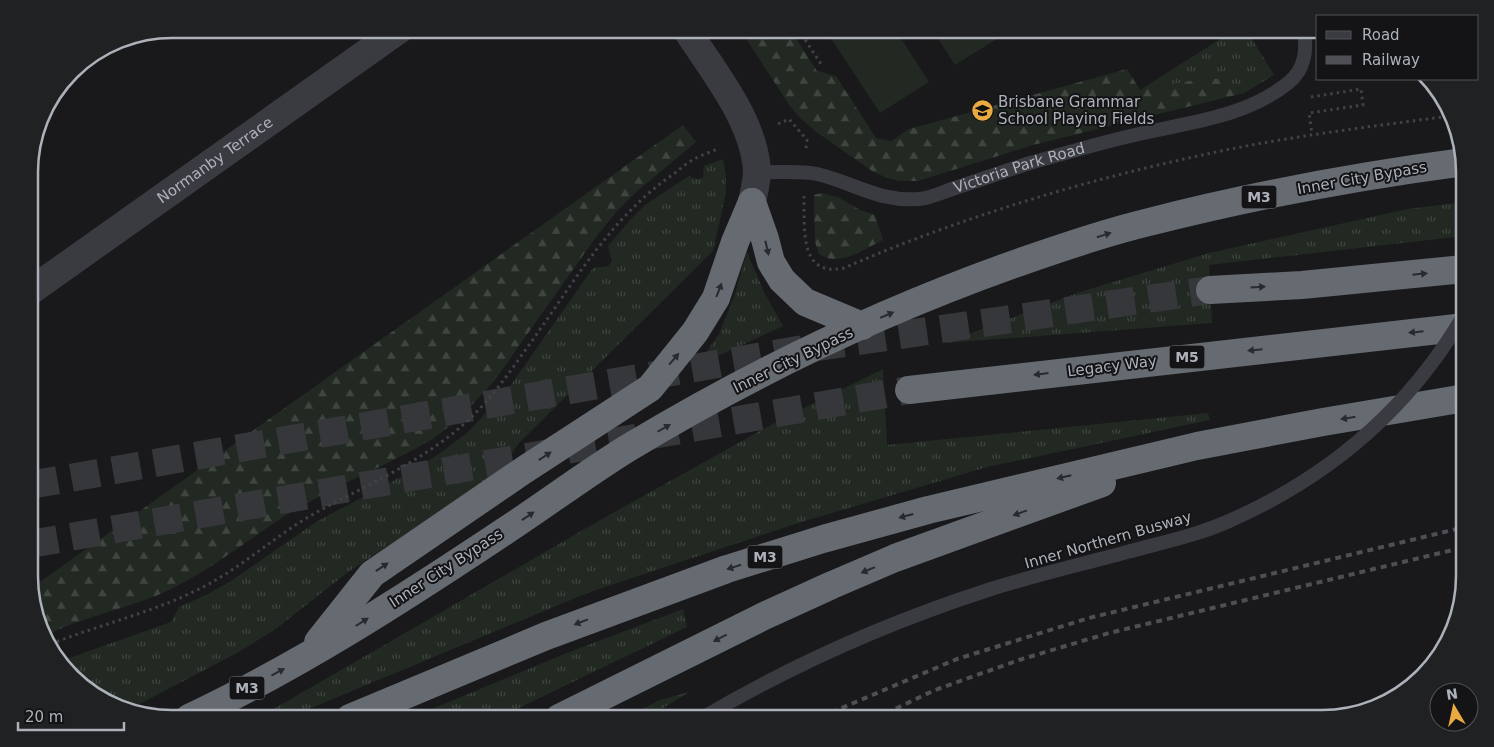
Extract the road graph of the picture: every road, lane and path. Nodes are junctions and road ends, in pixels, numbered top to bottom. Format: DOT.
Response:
graph roads {
  1 [pos="387,38"];
  2 [pos="692,38"];
  3 [pos="804,38"];
  4 [pos="1304,38"];
  5 [pos="823,67"];
  6 [pos="1279,90"];
  7 [pos="1312,134"];
  8 [pos="714,151"];
  9 [pos="1456,163"];
  10 [pos="757,172"];
  11 [pos="752,202"];
  12 [pos="1456,270"];
  13 [pos="38,286"];
  14 [pos="1210,290"];
  15 [pos="862,326"];
  16 [pos="1456,327"];
  17 [pos="1456,328"];
  18 [pos="909,390"];
  19 [pos="1456,400"];
  20 [pos="1197,446"];
  21 [pos="56,642"];
  22 [pos="305,657"];
  23 [pos="204,710"];
  24 [pos="370,710"];
  25 [pos="576,710"];
  26 [pos="718,710"];
  1 -- 13 [label="street, Normanby Terrace"];
  2 -- 10 [label="street"];
  3 -- 5 [label="path"];
  4 -- 6 [label="lane, Victoria Park Road"];
  6 -- 7 [label="path"];
  6 -- 10 [label="lane, Victoria Park Road"];
  8 -- 21 [label="path"];
  15 -- 9 [label="highway, Inner City Bypass / M3, one-way"];
  10 -- 11 [label="street"];
  11 -- 15 [label="highway, one-way"];
  22 -- 11 [label="highway, one-way"];
  14 -- 12 [label="highway, one-way"];
  22 -- 15 [label="highway, Inner City Bypass / M3, one-way"];
  16 -- 26 [label="lane, Inner Northern Busway, bridge"];
  17 -- 18 [label="highway, Legacy Way / M5, one-way"];
  19 -- 20 [label="highway, M3, one-way"];
  20 -- 24 [label="highway, M3, one-way"];
  20 -- 25 [label="highway, one-way"];
  23 -- 22 [label="highway, Inner City Bypass / M3, one-way"];
}
